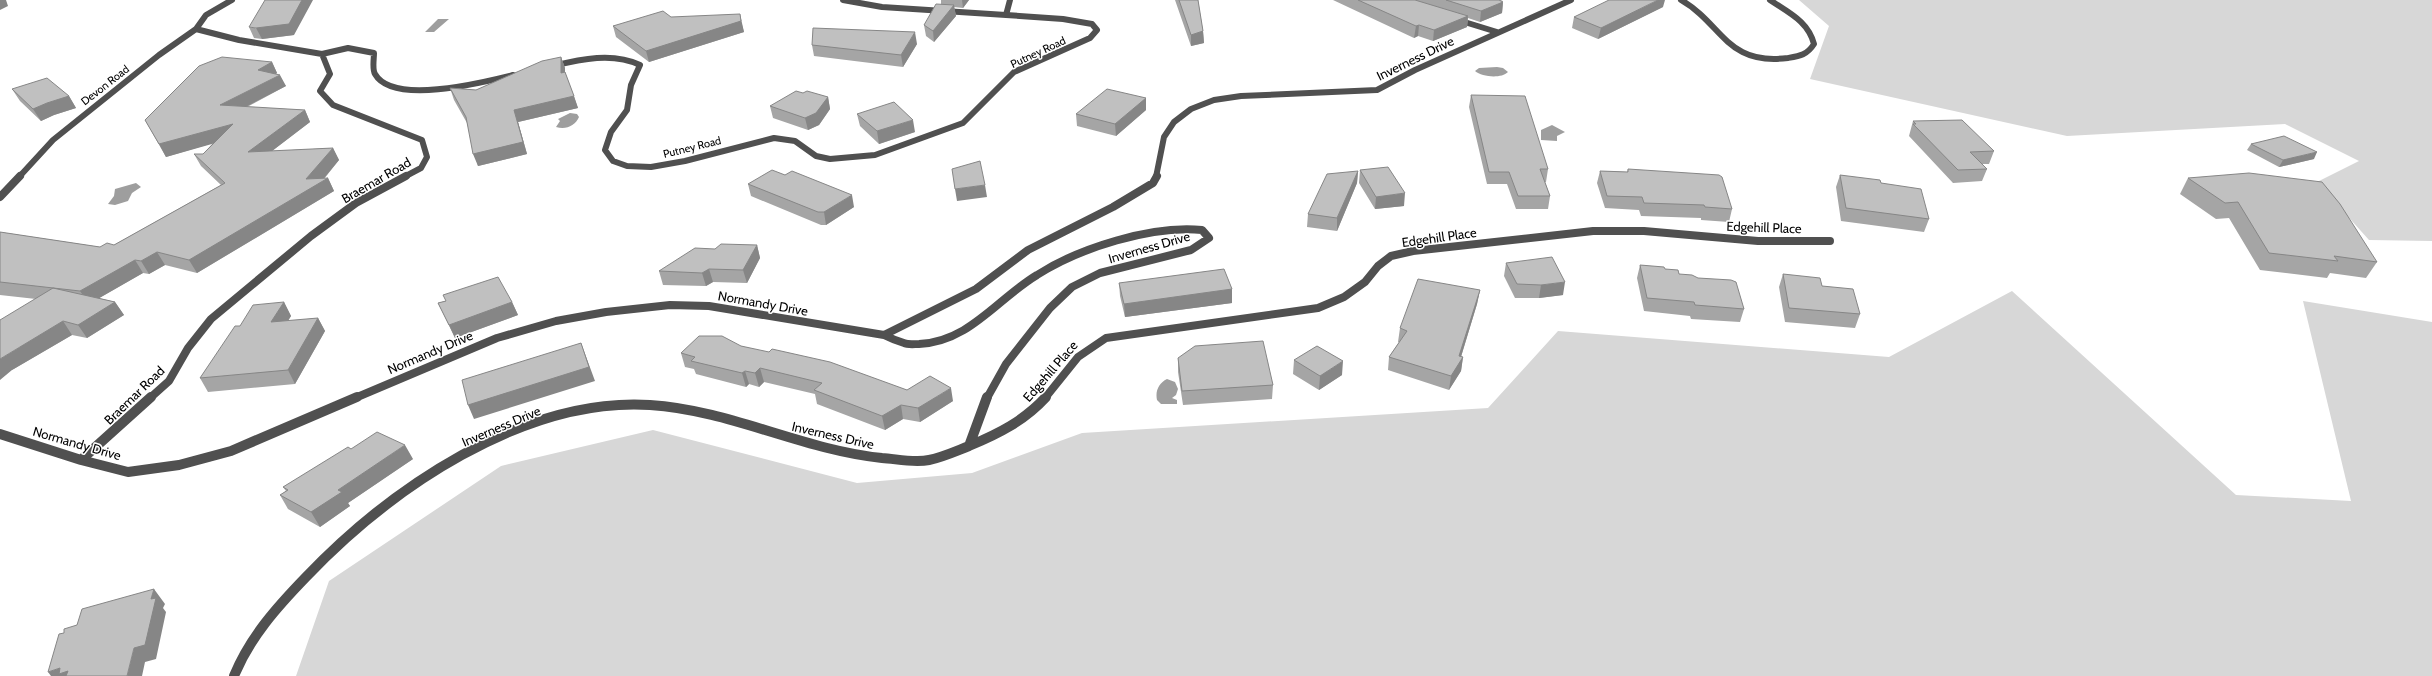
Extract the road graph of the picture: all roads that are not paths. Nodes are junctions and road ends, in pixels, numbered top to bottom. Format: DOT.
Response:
graph roads {
  1 [pos="232,0"];
  2 [pos="843,0"];
  3 [pos="1010,0"];
  4 [pos="1571,0"];
  5 [pos="1682,0"];
  6 [pos="1770,0"];
  7 [pos="1007,13"];
  8 [pos="1452,18"];
  9 [pos="196,29"];
  10 [pos="1497,32"];
  11 [pos="322,54"];
  12 [pos="544,68"];
  13 [pos="522,73"];
  14 [pos="0,197"];
  15 [pos="1830,241"];
  16 [pos="884,335"];
  17 [pos="0,434"];
  18 [pos="969,446"];
  19 [pos="80,460"];
  20 [pos="234,676"];
  1 -- 9 [label="street, Devon Road"];
  2 -- 7 [label="street, Putney Road"];
  3 -- 7 [label="street"];
  4 -- 10 [label="street, Inverness Drive"];
  5 -- 6 [label="street"];
  7 -- 12 [label="street, Putney Road"];
  8 -- 10 [label="street"];
  9 -- 11 [label="street"];
  9 -- 14 [label="street, Devon Road"];
  10 -- 16 [label="street, Inverness Drive"];
  11 -- 13 [label="street"];
  11 -- 19 [label="street, Braemar Road"];
  15 -- 18 [label="street, Edgehill Place"];
  16 -- 18 [label="street, Inverness Drive"];
  16 -- 19 [label="street, Normandy Drive"];
  17 -- 19 [label="street, Normandy Drive"];
  18 -- 20 [label="street, Inverness Drive"];
}
